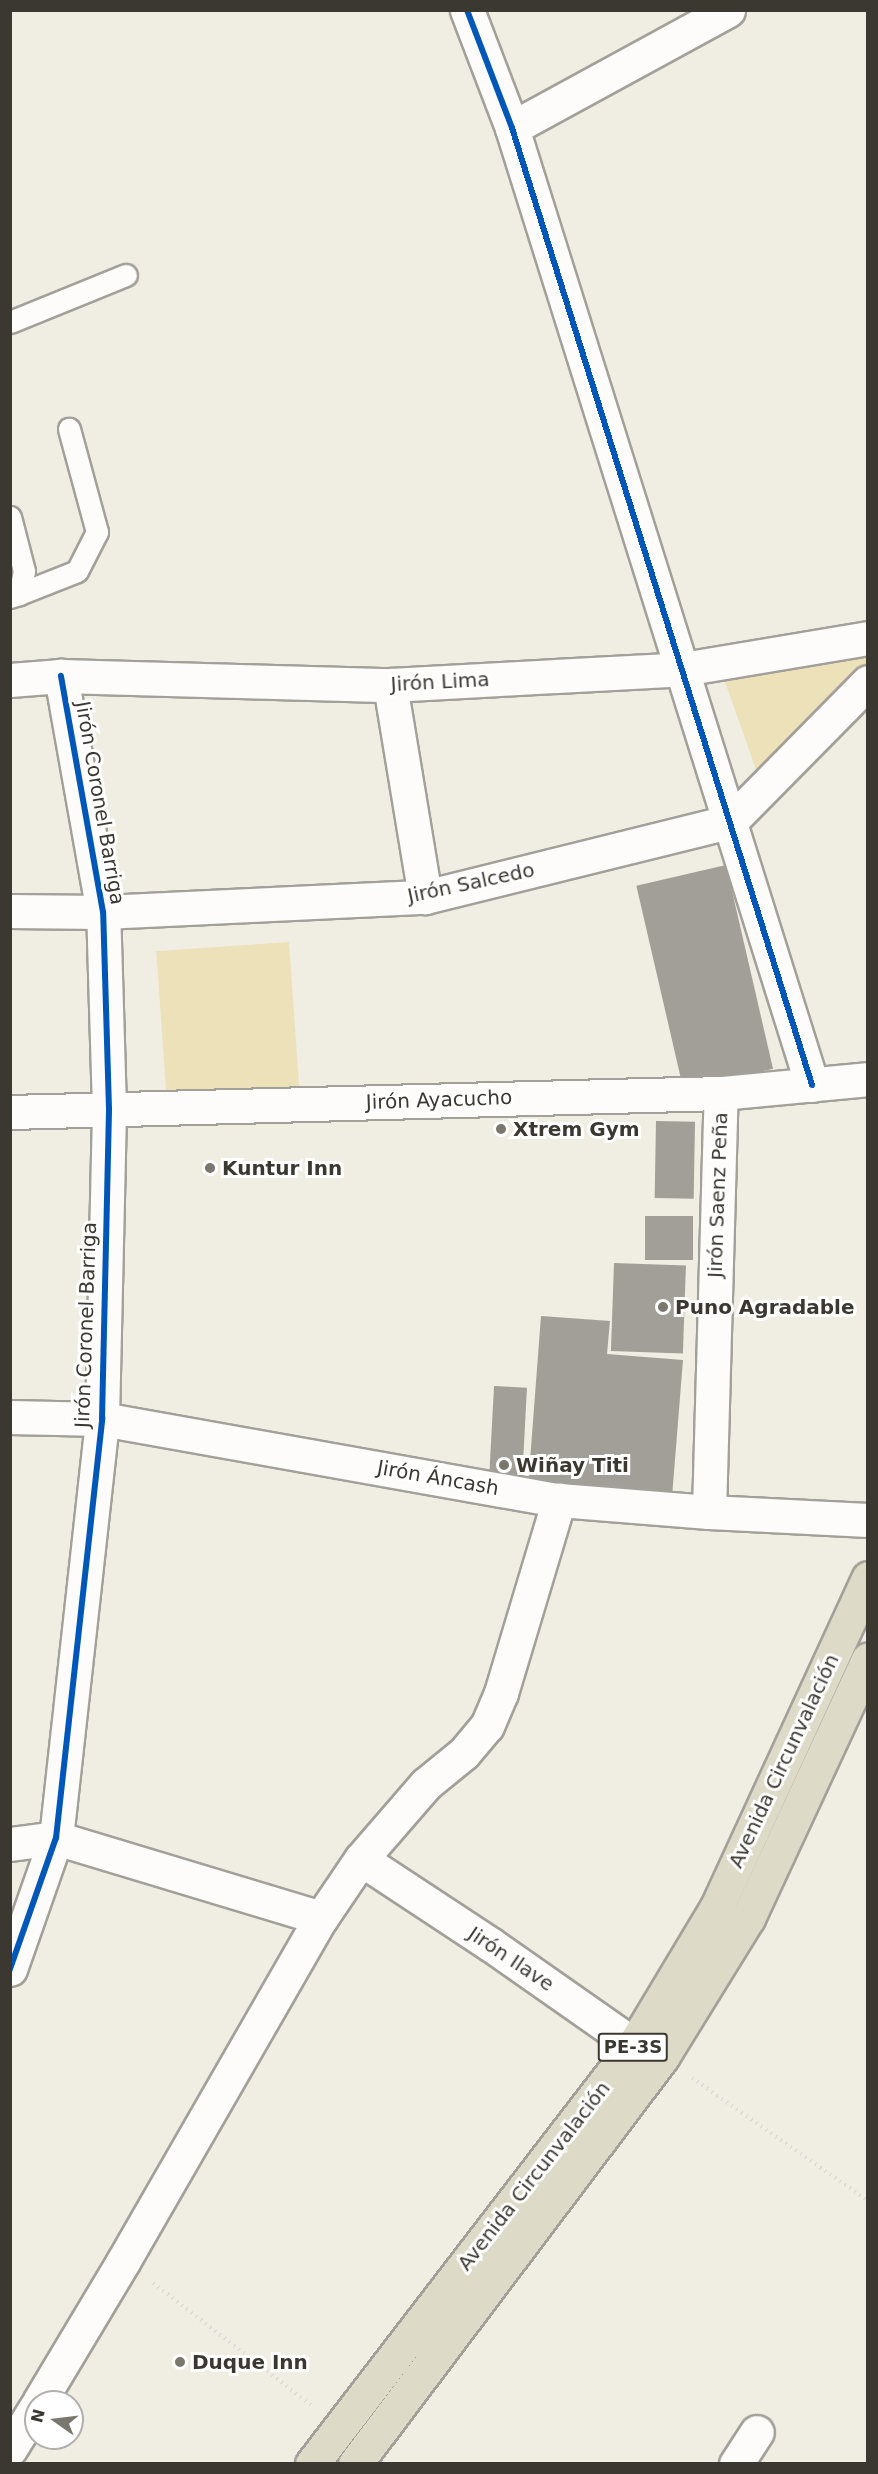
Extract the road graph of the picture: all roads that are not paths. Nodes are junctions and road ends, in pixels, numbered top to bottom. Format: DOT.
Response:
graph roads {
  1 [pos="466,10"];
  2 [pos="728,10"];
  3 [pos="512,128"];
  4 [pos="126,275"];
  5 [pos="10,322"];
  6 [pos="69,429"];
  7 [pos="10,517"];
  8 [pos="15,595"];
  9 [pos="867,638"];
  10 [pos="683,669"];
  11 [pos="61,676"];
  12 [pos="10,680"];
  13 [pos="867,682"];
  14 [pos="390,685"];
  15 [pos="731,821"];
  16 [pos="425,897"];
  17 [pos="10,911"];
  18 [pos="103,912"];
  19 [pos="867,1079"];
  20 [pos="812,1085"];
  21 [pos="721,1093"];
  22 [pos="109,1109"];
  23 [pos="10,1112"];
  24 [pos="10,1417"];
  25 [pos="102,1419"];
  26 [pos="559,1500"];
  27 [pos="709,1512"];
  28 [pos="867,1520"];
  29 [pos="867,1578"];
  30 [pos="867,1659"];
  31 [pos="56,1839"];
  32 [pos="10,1844"];
  33 [pos="361,1859"];
  34 [pos="321,1918"];
  35 [pos="10,1969"];
  36 [pos="648,2051"];
  37 [pos="46,2390"];
  38 [pos="24,2426"];
  39 [pos="757,2432"];
  40 [pos="10,2449"];
  41 [pos="312,2463"];
  42 [pos="355,2463"];
  43 [pos="736,2463"];
  1 -- 3 [label="street"];
  2 -- 3 [label="street"];
  3 -- 10 [label="street"];
  4 -- 5 [label="lane"];
  6 -- 8 [label="lane"];
  7 -- 8 [label="lane"];
  9 -- 10 [label="street, Jirón Lima"];
  10 -- 14 [label="street, Jirón Lima"];
  10 -- 15 [label="street"];
  11 -- 12 [label="street, Jirón Lima"];
  11 -- 14 [label="street, Jirón Lima"];
  11 -- 18 [label="street, Jirón Coronel Barriga"];
  13 -- 15 [label="street"];
  14 -- 16 [label="street"];
  15 -- 16 [label="street, Jirón Salcedo"];
  15 -- 20 [label="street"];
  16 -- 18 [label="street, Jirón Salcedo"];
  17 -- 18 [label="street, Jirón Salcedo"];
  18 -- 22 [label="street, Jirón Coronel Barriga"];
  19 -- 20 [label="street, Jirón Ayacucho"];
  20 -- 21 [label="street, Jirón Ayacucho"];
  21 -- 22 [label="street, Jirón Ayacucho"];
  21 -- 27 [label="street, Jirón Saenz Peña"];
  22 -- 23 [label="street, Jirón Ayacucho"];
  22 -- 25 [label="street, Jirón Coronel Barriga"];
  24 -- 25 [label="street, Jirón Áncash"];
  25 -- 26 [label="street, Jirón Áncash"];
  25 -- 31 [label="street, Jirón Coronel Barriga"];
  26 -- 27 [label="street, Jirón Áncash"];
  26 -- 33 [label="street"];
  27 -- 28 [label="street, Jirón Áncash"];
  29 -- 36 [label="highway, Avenida Circunvalación / PE-3S"];
  30 -- 36 [label="highway, Avenida Circunvalación / PE-3S"];
  31 -- 32 [label="street"];
  31 -- 34 [label="street"];
  31 -- 35 [label="street, Jirón Coronel Barriga"];
  33 -- 34 [label="street"];
  33 -- 36 [label="street, Jirón Ilave"];
  34 -- 37 [label="street"];
  36 -- 41 [label="highway, Avenida Circunvalación / PE-3S"];
  36 -- 42 [label="highway, Avenida Circunvalación / PE-3S"];
  38 -- 40 [label="street"];
  39 -- 43 [label="street"];
}
